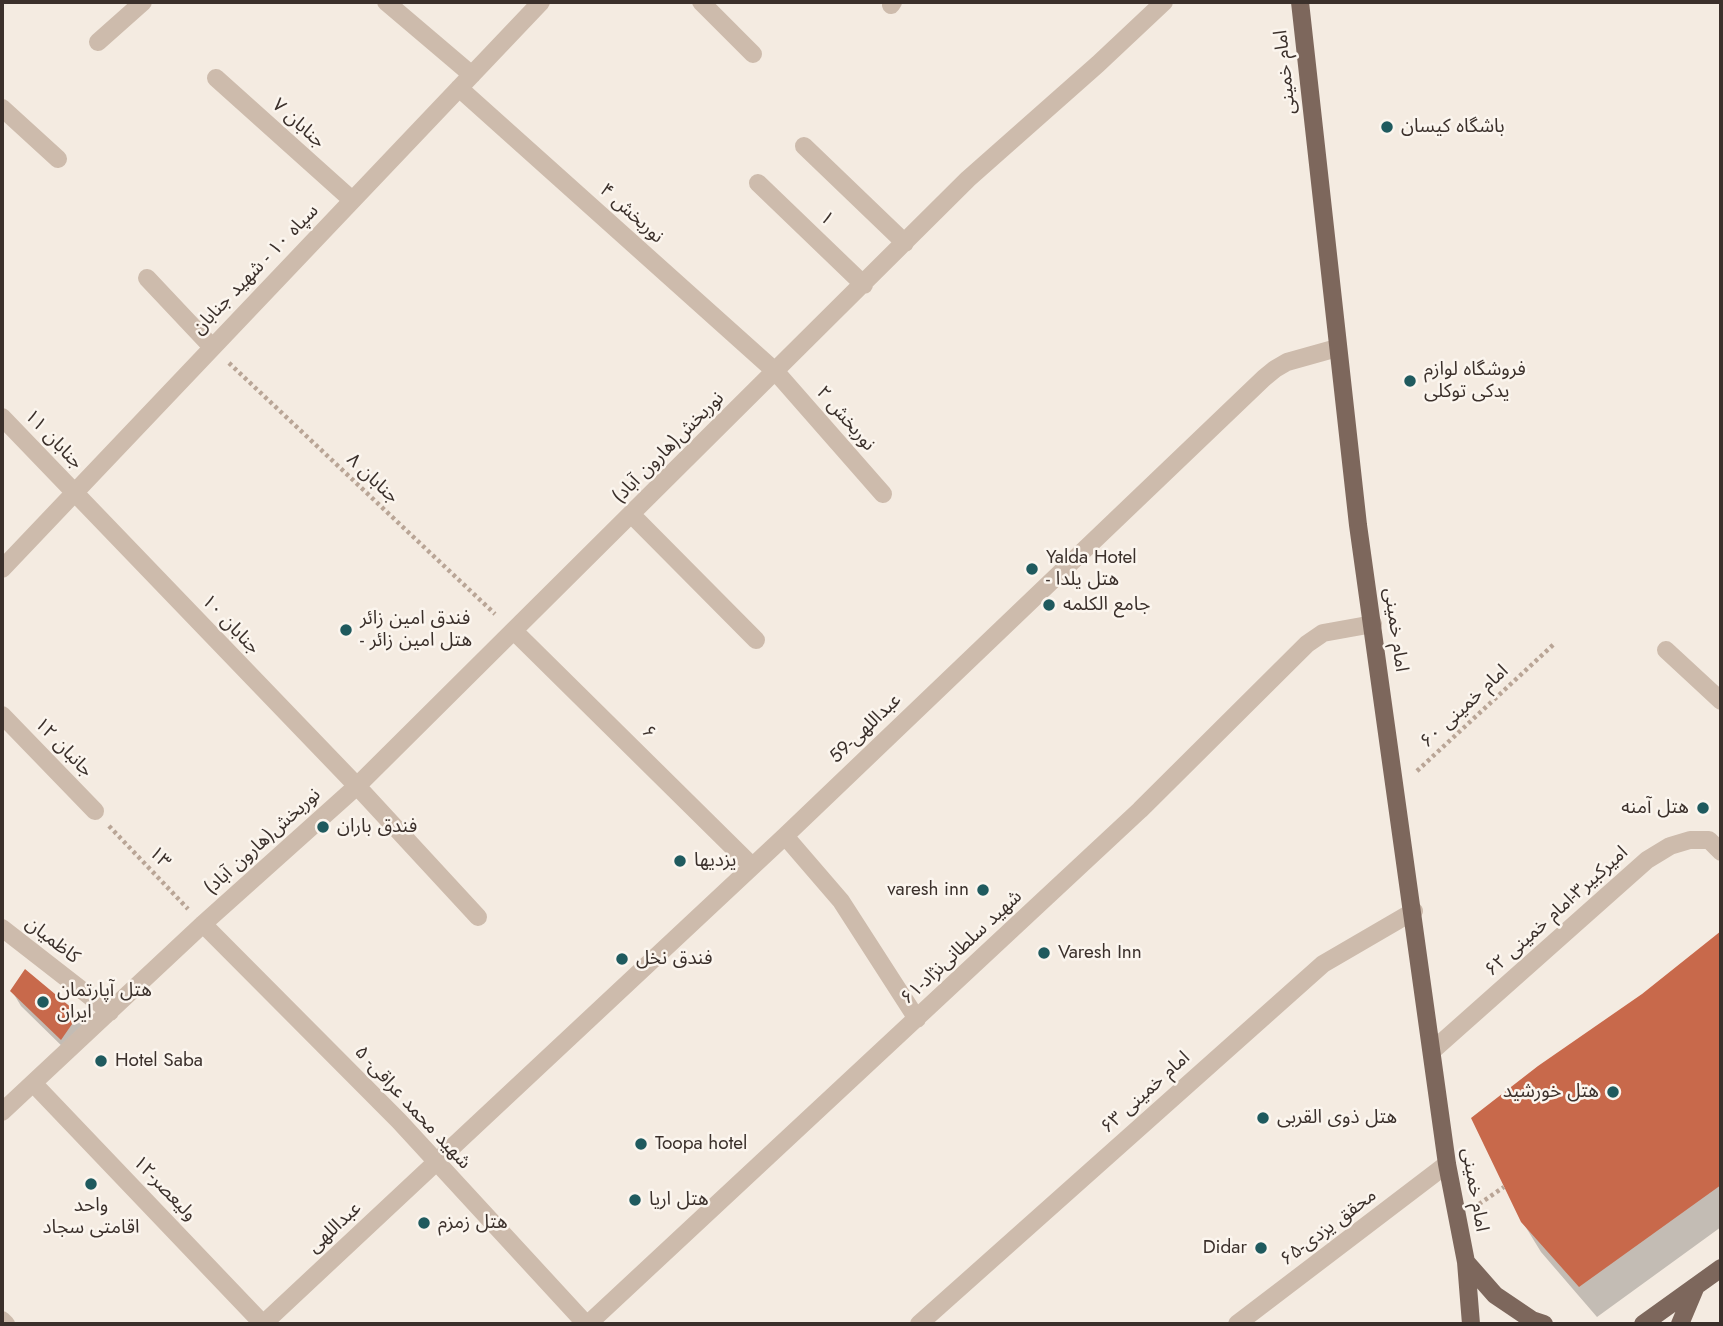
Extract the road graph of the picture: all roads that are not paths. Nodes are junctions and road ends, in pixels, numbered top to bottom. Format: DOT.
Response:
graph roads {
  1 [pos="143,2"];
  2 [pos="386,2"];
  3 [pos="541,2"];
  4 [pos="701,2"];
  5 [pos="1164,2"];
  6 [pos="1300,2"];
  7 [pos="98,42"];
  8 [pos="752,54"];
  9 [pos="216,78"];
  10 [pos="466,81"];
  11 [pos="2,108"];
  12 [pos="804,146"];
  13 [pos="58,159"];
  14 [pos="758,183"];
  15 [pos="352,201"];
  16 [pos="905,243"];
  17 [pos="147,278"];
  18 [pos="864,285"];
  19 [pos="212,347"];
  20 [pos="1337,348"];
  21 [pos="776,372"];
  22 [pos="2,417"];
  23 [pos="73,492"];
  24 [pos="883,494"];
  25 [pos="632,514"];
  26 [pos="2,569"];
  27 [pos="1373,624"];
  28 [pos="514,631"];
  29 [pos="755,640"];
  30 [pos="1666,650"];
  31 [pos="1721,701"];
  32 [pos="2,715"];
  33 [pos="357,786"];
  34 [pos="94,811"];
  35 [pos="785,836"];
  36 [pos="1721,852"];
  37 [pos="752,866"];
  38 [pos="1414,911"];
  39 [pos="478,917"];
  40 [pos="203,924"];
  41 [pos="2,928"];
  42 [pos="110,1012"];
  43 [pos="917,1019"];
  44 [pos="1432,1051"];
  45 [pos="33,1083"];
  46 [pos="2,1112"];
  47 [pos="435,1162"];
  48 [pos="1447,1164"];
  49 [pos="1466,1262"];
  50 [pos="1721,1270"];
  51 [pos="1696,1286"];
  52 [pos="2,1320"];
  53 [pos="6,1324"];
  54 [pos="263,1324"];
  55 [pos="587,1324"];
  56 [pos="919,1324"];
  57 [pos="1237,1324"];
  58 [pos="1471,1324"];
  59 [pos="1544,1324"];
  60 [pos="1643,1324"];
  61 [pos="1680,1324"];
  1 -- 7 [label="street"];
  2 -- 10 [label="street, نوربخش ۴"];
  3 -- 10 [label="street, سپاه ۱۰ - شهید جنابان"];
  4 -- 8 [label="street"];
  5 -- 16 [label="street, نوربخش(هارون آباد)"];
  6 -- 20 [label="main road, امام خمینی"];
  9 -- 15 [label="street, جنابان ۷"];
  10 -- 15 [label="street, سپاه ۱۰ - شهید جنابان"];
  10 -- 21 [label="street, نوربخش ۴"];
  11 -- 13 [label="street"];
  12 -- 16 [label="street"];
  14 -- 18 [label="street, ۱"];
  15 -- 19 [label="street, سپاه ۱۰ - شهید جنابان"];
  16 -- 18 [label="street, نوربخش(هارون آباد)"];
  17 -- 19 [label="street"];
  18 -- 21 [label="street, نوربخش(هارون آباد)"];
  19 -- 23 [label="street, سپاه ۱۰ - شهید جنابان"];
  20 -- 27 [label="main road, امام خمینی"];
  20 -- 35 [label="street, عبداللهی-59"];
  21 -- 24 [label="street, نوربخش ۲"];
  21 -- 25 [label="street, نوربخش(هارون آباد)"];
  22 -- 23 [label="street, جنابان ۱۱"];
  23 -- 26 [label="street, سپاه ۱۰ - شهید جنابان"];
  23 -- 33 [label="street, جنابان ۱۰"];
  25 -- 28 [label="street, نوربخش(هارون آباد)"];
  25 -- 29 [label="street"];
  27 -- 38 [label="main road, امام خمینی"];
  27 -- 43 [label="street, شهید سلطانی‌نژاد-۶۱"];
  28 -- 33 [label="street, نوربخش(هارون آباد)"];
  28 -- 37 [label="street, ۶"];
  30 -- 31 [label="street"];
  32 -- 34 [label="street, جانبان ۱۲"];
  33 -- 39 [label="street, جنابان ۱۰"];
  33 -- 40 [label="street, نوربخش(هارون آباد)"];
  35 -- 37 [label="street, عبداللهی-59"];
  35 -- 43 [label="street"];
  36 -- 44 [label="street, امیرکبیر۳-امام خمینی ۶۲"];
  37 -- 47 [label="street, عبداللهی-59"];
  38 -- 44 [label="main road, امام خمینی"];
  38 -- 56 [label="street, امام خمینی ۶۳"];
  40 -- 42 [label="street, نوربخش(هارون آباد)"];
  40 -- 47 [label="street, شهید محمد عراقی- ۵"];
  41 -- 42 [label="street, کاظمیان"];
  42 -- 45 [label="street, نوربخش(هارون آباد)"];
  43 -- 55 [label="street, شهید سلطانی‌نژاد-۶۱"];
  44 -- 48 [label="main road, امام خمینی"];
  45 -- 46 [label="street, نوربخش(هارون آباد)"];
  45 -- 54 [label="street, ولیعصر-۱۲"];
  47 -- 54 [label="street, عبداللهی"];
  47 -- 55 [label="street, شهید محمد عراقی- ۵"];
  48 -- 49 [label="main road, امام خمینی"];
  48 -- 57 [label="street, محقق یزدی-۶۵"];
  49 -- 58 [label="main road, امام خمینی"];
  49 -- 59 [label="main road, امام خمینی"];
  50 -- 51 [label="main road"];
  51 -- 60 [label="main road"];
  51 -- 61 [label="main road"];
  52 -- 53 [label="street"];
}
